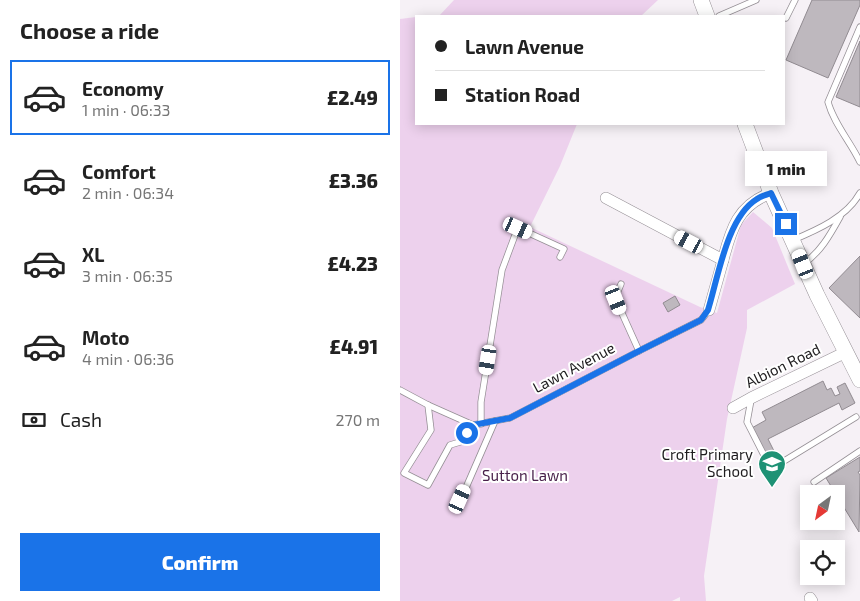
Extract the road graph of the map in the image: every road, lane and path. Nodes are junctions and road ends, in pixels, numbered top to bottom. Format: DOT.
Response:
graph roads {
  1 [pos="701,0"];
  2 [pos="756,0"];
  3 [pos="794,0"];
  4 [pos="708,15"];
  5 [pos="721,15"];
  6 [pos="786,18"];
  7 [pos="860,27"];
  8 [pos="744,125"];
  9 [pos="860,162"];
  10 [pos="771,193"];
  11 [pos="860,193"];
  12 [pos="606,198"];
  13 [pos="840,215"];
  14 [pos="793,240"];
  15 [pos="560,257"];
  16 [pos="722,260"];
  17 [pos="803,264"];
  18 [pos="621,284"];
  19 [pos="708,310"];
  20 [pos="639,351"];
  21 [pos="846,352"];
  22 [pos="860,380"];
  23 [pos="400,390"];
  24 [pos="751,398"];
  25 [pos="428,405"];
  26 [pos="733,408"];
  27 [pos="856,417"];
  28 [pos="495,422"];
  29 [pos="481,424"];
  30 [pos="473,425"];
  31 [pos="860,451"];
  32 [pos="814,482"];
  33 [pos="460,499"];
  1 -- 4 [label="street"];
  2 -- 5 [label="lane"];
  3 -- 6 [label="lane"];
  7 -- 9 [label="lane"];
  8 -- 10 [label="street"];
  10 -- 14 [label="street"];
  10 -- 16 [label="street, Lawn Avenue"];
  11 -- 13 [label="lane"];
  12 -- 16 [label="street"];
  13 -- 14 [label="lane"];
  13 -- 17 [label="lane"];
  14 -- 17 [label="street"];
  15 -- 29 [label="lane"];
  16 -- 19 [label="street, Lawn Avenue"];
  17 -- 21 [label="street"];
  18 -- 20 [label="lane"];
  19 -- 20 [label="lane, Lawn Avenue"];
  20 -- 28 [label="lane, Lawn Avenue"];
  21 -- 22 [label="street"];
  21 -- 24 [label="street, Albion Road"];
  23 -- 25 [label="lane"];
  24 -- 26 [label="street, Albion Road"];
  24 -- 27 [label="lane"];
  25 -- 30 [label="lane"];
  25 -- 30 [label="lane"];
  28 -- 29 [label="lane, Lawn Avenue"];
  28 -- 33 [label="lane"];
  29 -- 30 [label="lane, Lawn Avenue"];
  31 -- 32 [label="lane"];
}
